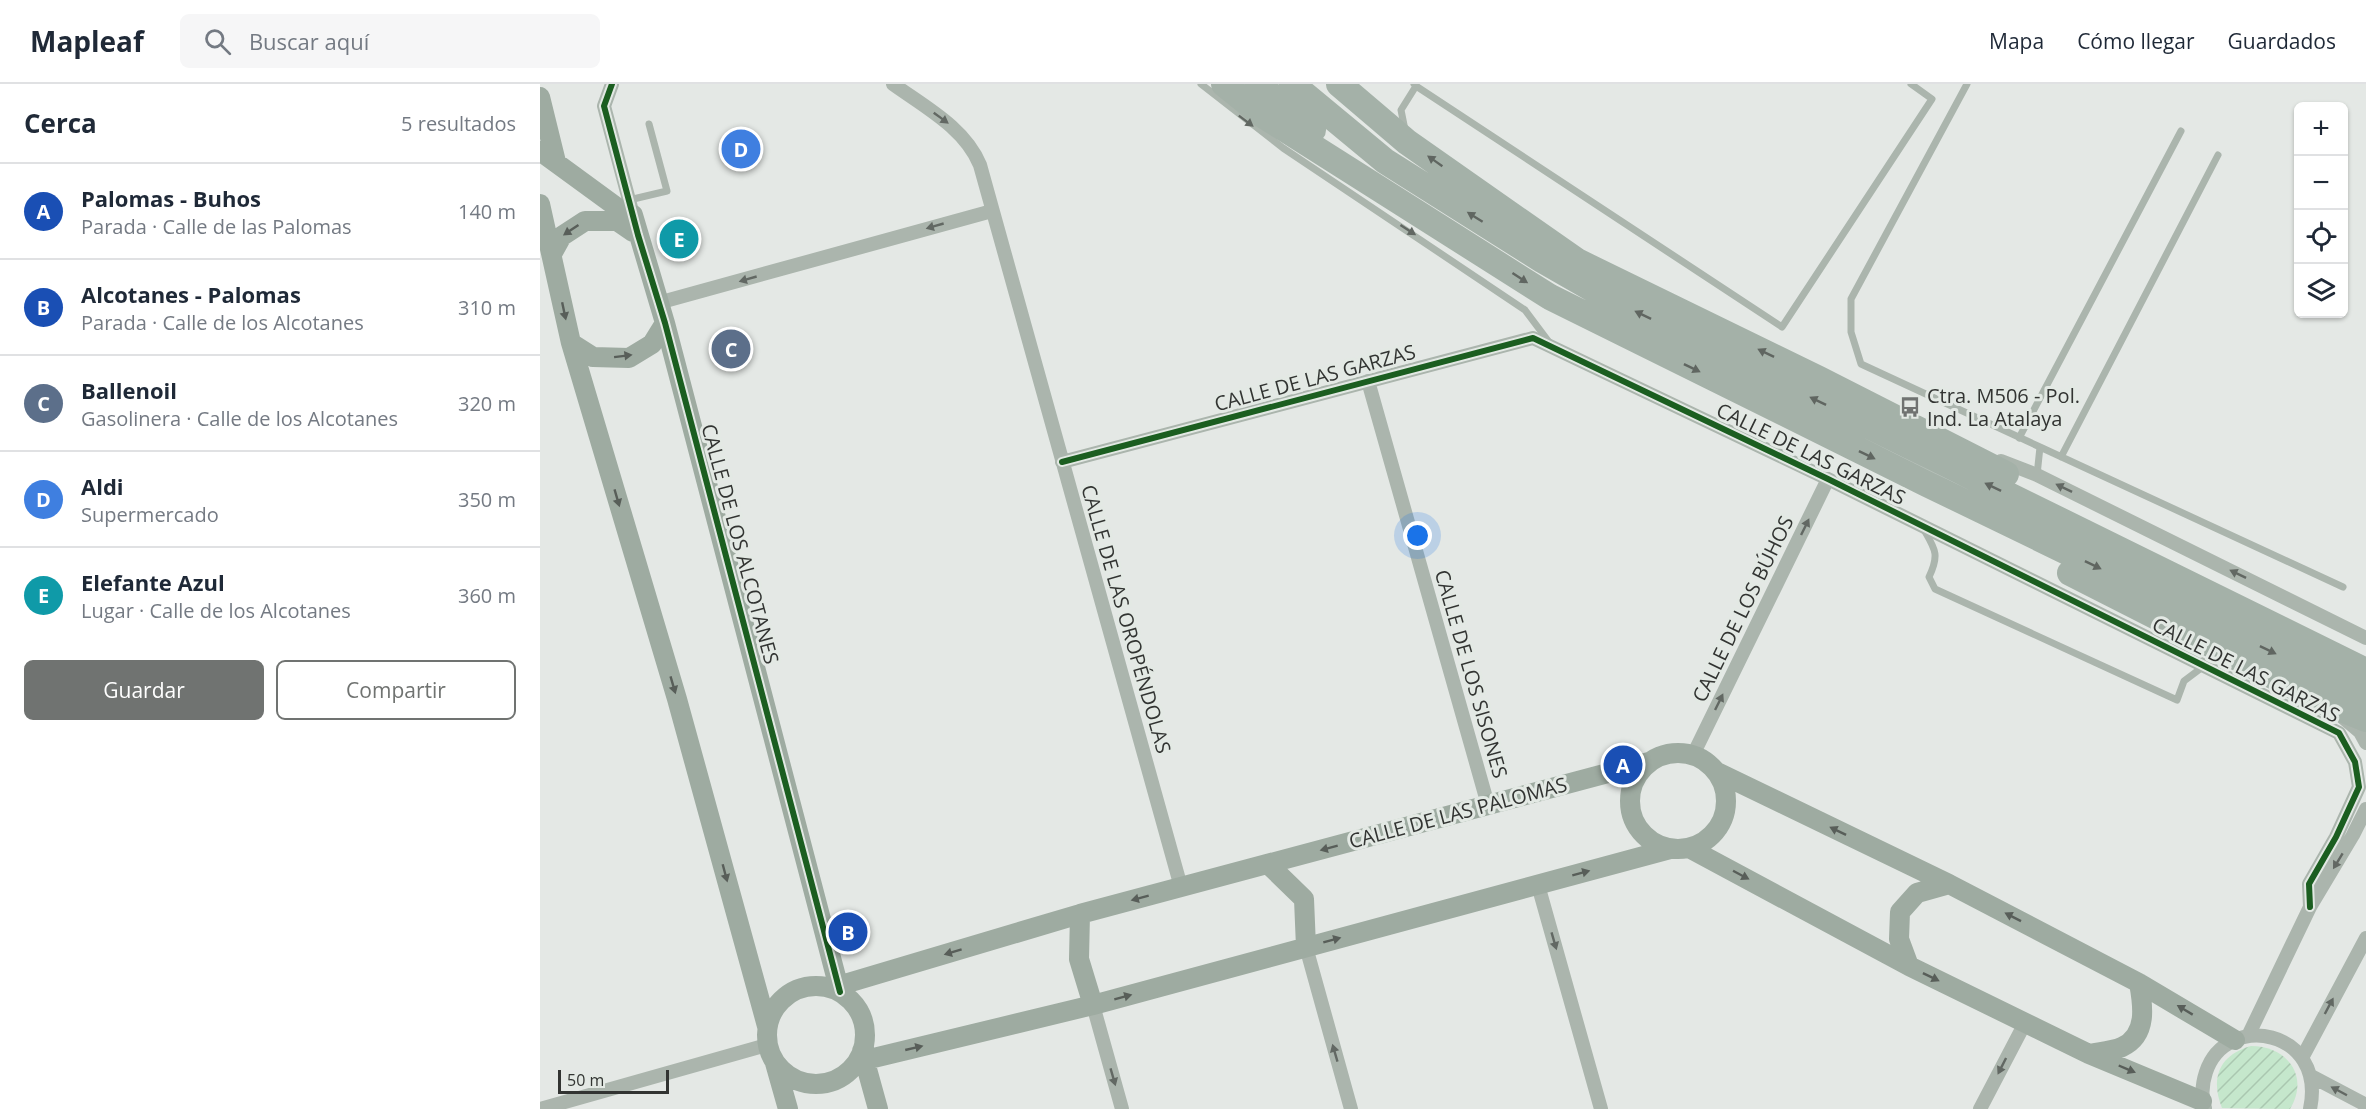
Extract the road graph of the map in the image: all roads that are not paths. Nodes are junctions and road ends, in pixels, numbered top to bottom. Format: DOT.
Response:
graph roads {
  1 [pos="612,84"];
  2 [pos="893,84"];
  3 [pos="1201,84"];
  4 [pos="1224,84"];
  5 [pos="1258,84"];
  6 [pos="1292,84"];
  7 [pos="1911,84"];
  8 [pos="1967,84"];
  9 [pos="1343,85"];
  10 [pos="1415,85"];
  11 [pos="540,97"];
  12 [pos="649,124"];
  13 [pos="2181,130"];
  14 [pos="1407,142"];
  15 [pos="2218,155"];
  16 [pos="548,157"];
  17 [pos="1400,201"];
  18 [pos="540,204"];
  19 [pos="631,208"];
  20 [pos="992,211"];
  21 [pos="638,235"];
  22 [pos="546,251"];
  23 [pos="658,303"];
  24 [pos="665,323"];
  25 [pos="571,343"];
  26 [pos="1555,349"];
  27 [pos="1819,379"];
  28 [pos="1368,381"];
  29 [pos="2019,438"];
  30 [pos="2040,447"];
  31 [pos="2061,457"];
  32 [pos="1062,462"];
  33 [pos="2037,474"];
  34 [pos="1828,479"];
  35 [pos="1927,484"];
  36 [pos="1922,526"];
  37 [pos="2343,586"];
  38 [pos="2366,638"];
  39 [pos="2204,666"];
  40 [pos="2366,666"];
  41 [pos="2366,671"];
  42 [pos="2366,697"];
  43 [pos="2326,703"];
  44 [pos="2366,719"];
  45 [pos="2366,743"];
  46 [pos="1693,755"];
  47 [pos="1649,762"];
  48 [pos="1717,772"];
  49 [pos="1488,805"];
  50 [pos="2366,809"];
  51 [pos="1680,848"];
  52 [pos="1268,864"];
  53 [pos="1949,884"];
  54 [pos="1538,885"];
  55 [pos="1181,887"];
  56 [pos="2310,907"];
  57 [pos="1080,914"];
  58 [pos="2366,938"];
  59 [pos="1306,948"];
  60 [pos="1909,966"];
  61 [pos="2139,983"];
  62 [pos="837,989"];
  63 [pos="1093,1005"];
  64 [pos="2025,1023"];
  65 [pos="2242,1038"];
  66 [pos="770,1045"];
  67 [pos="2089,1054"];
  68 [pos="861,1057"];
  69 [pos="2302,1058"];
  70 [pos="2311,1076"];
  71 [pos="2204,1105"];
  72 [pos="2366,1105"];
  73 [pos="540,1109"];
  74 [pos="788,1109"];
  75 [pos="878,1109"];
  76 [pos="1122,1109"];
  77 [pos="1351,1109"];
  78 [pos="1601,1109"];
  79 [pos="1980,1109"];
  80 [pos="2310,1109"];
  1 -- 19 [label="street, CALLE DE LOS ALCOTANES"];
  2 -- 20 [label="street, CALLE DE LAS OROPÉNDOLAS, one-way"];
  3 -- 26 [label="lane, one-way"];
  4 -- 17 [label="highway"];
  5 -- 17 [label="highway"];
  41 -- 6 [label="highway, one-way"];
  7 -- 10 [label="lane"];
  8 -- 29 [label="lane"];
  9 -- 14 [label="highway"];
  10 -- 14 [label="lane"];
  11 -- 16 [label="street"];
  12 -- 19 [label="lane"];
  13 -- 29 [label="lane"];
  27 -- 14 [label="highway, one-way"];
  15 -- 31 [label="lane"];
  16 -- 19 [label="street"];
  17 -- 35 [label="highway, one-way"];
  18 -- 22 [label="street"];
  19 -- 21 [label="street, CALLE DE LOS ALCOTANES"];
  20 -- 23 [label="street, one-way"];
  20 -- 32 [label="street, CALLE DE LAS OROPÉNDOLAS"];
  21 -- 22 [label="street, one-way"];
  21 -- 23 [label="street, CALLE DE LOS ALCOTANES"];
  22 -- 25 [label="street, one-way"];
  23 -- 24 [label="street, CALLE DE LOS ALCOTANES"];
  25 -- 24 [label="street, one-way"];
  24 -- 62 [label="street, CALLE DE LOS ALCOTANES"];
  25 -- 66 [label="street, one-way"];
  26 -- 28 [label="street, CALLE DE LAS GARZAS"];
  26 -- 34 [label="street, CALLE DE LAS GARZAS"];
  27 -- 33 [label="street"];
  27 -- 40 [label="highway"];
  28 -- 32 [label="street, CALLE DE LAS GARZAS"];
  28 -- 49 [label="street, CALLE DE LOS SISONES"];
  29 -- 30 [label="lane"];
  30 -- 31 [label="lane"];
  30 -- 33 [label="lane"];
  31 -- 37 [label="lane"];
  32 -- 55 [label="street, CALLE DE LAS OROPÉNDOLAS"];
  38 -- 33 [label="street, one-way"];
  34 -- 36 [label="street, CALLE DE LAS GARZAS"];
  46 -- 34 [label="street, CALLE DE LOS BÚHOS, one-way"];
  35 -- 42 [label="highway, one-way"];
  35 -- 43 [label="highway"];
  36 -- 39 [label="street, CALLE DE LAS GARZAS"];
  36 -- 39 [label="lane"];
  39 -- 56 [label="street, CALLE DE LAS GARZAS"];
  43 -- 44 [label="highway"];
  43 -- 45 [label="street"];
  46 -- 47 [label="street"];
  46 -- 48 [label="street"];
  47 -- 49 [label="street, CALLE DE LAS PALOMAS"];
  47 -- 51 [label="street"];
  48 -- 51 [label="street"];
  53 -- 48 [label="street, one-way"];
  49 -- 52 [label="street, CALLE DE LAS PALOMAS, one-way"];
  50 -- 56 [label="street, one-way"];
  54 -- 51 [label="street, one-way"];
  51 -- 60 [label="street, one-way"];
  52 -- 55 [label="street, CALLE DE LAS PALOMAS"];
  52 -- 59 [label="street"];
  53 -- 60 [label="street"];
  61 -- 53 [label="street, one-way"];
  59 -- 54 [label="street, one-way"];
  54 -- 78 [label="street, one-way"];
  55 -- 57 [label="street, CALLE DE LAS PALOMAS, one-way"];
  56 -- 65 [label="street"];
  57 -- 62 [label="street, CALLE DE LAS PALOMAS, one-way"];
  57 -- 63 [label="street"];
  69 -- 58 [label="street, one-way"];
  63 -- 59 [label="street, one-way"];
  77 -- 59 [label="street, one-way"];
  60 -- 64 [label="street, one-way"];
  65 -- 61 [label="street, one-way"];
  61 -- 67 [label="street"];
  62 -- 66 [label="street"];
  62 -- 68 [label="street"];
  68 -- 63 [label="street, one-way"];
  63 -- 76 [label="street, one-way"];
  64 -- 67 [label="street"];
  64 -- 79 [label="street, one-way"];
  65 -- 69 [label="street"];
  65 -- 71 [label="street"];
  66 -- 68 [label="street"];
  66 -- 73 [label="street"];
  66 -- 74 [label="street"];
  67 -- 71 [label="street, one-way"];
  68 -- 75 [label="street"];
  69 -- 70 [label="street"];
  72 -- 70 [label="street, one-way"];
  70 -- 80 [label="street"];
}
